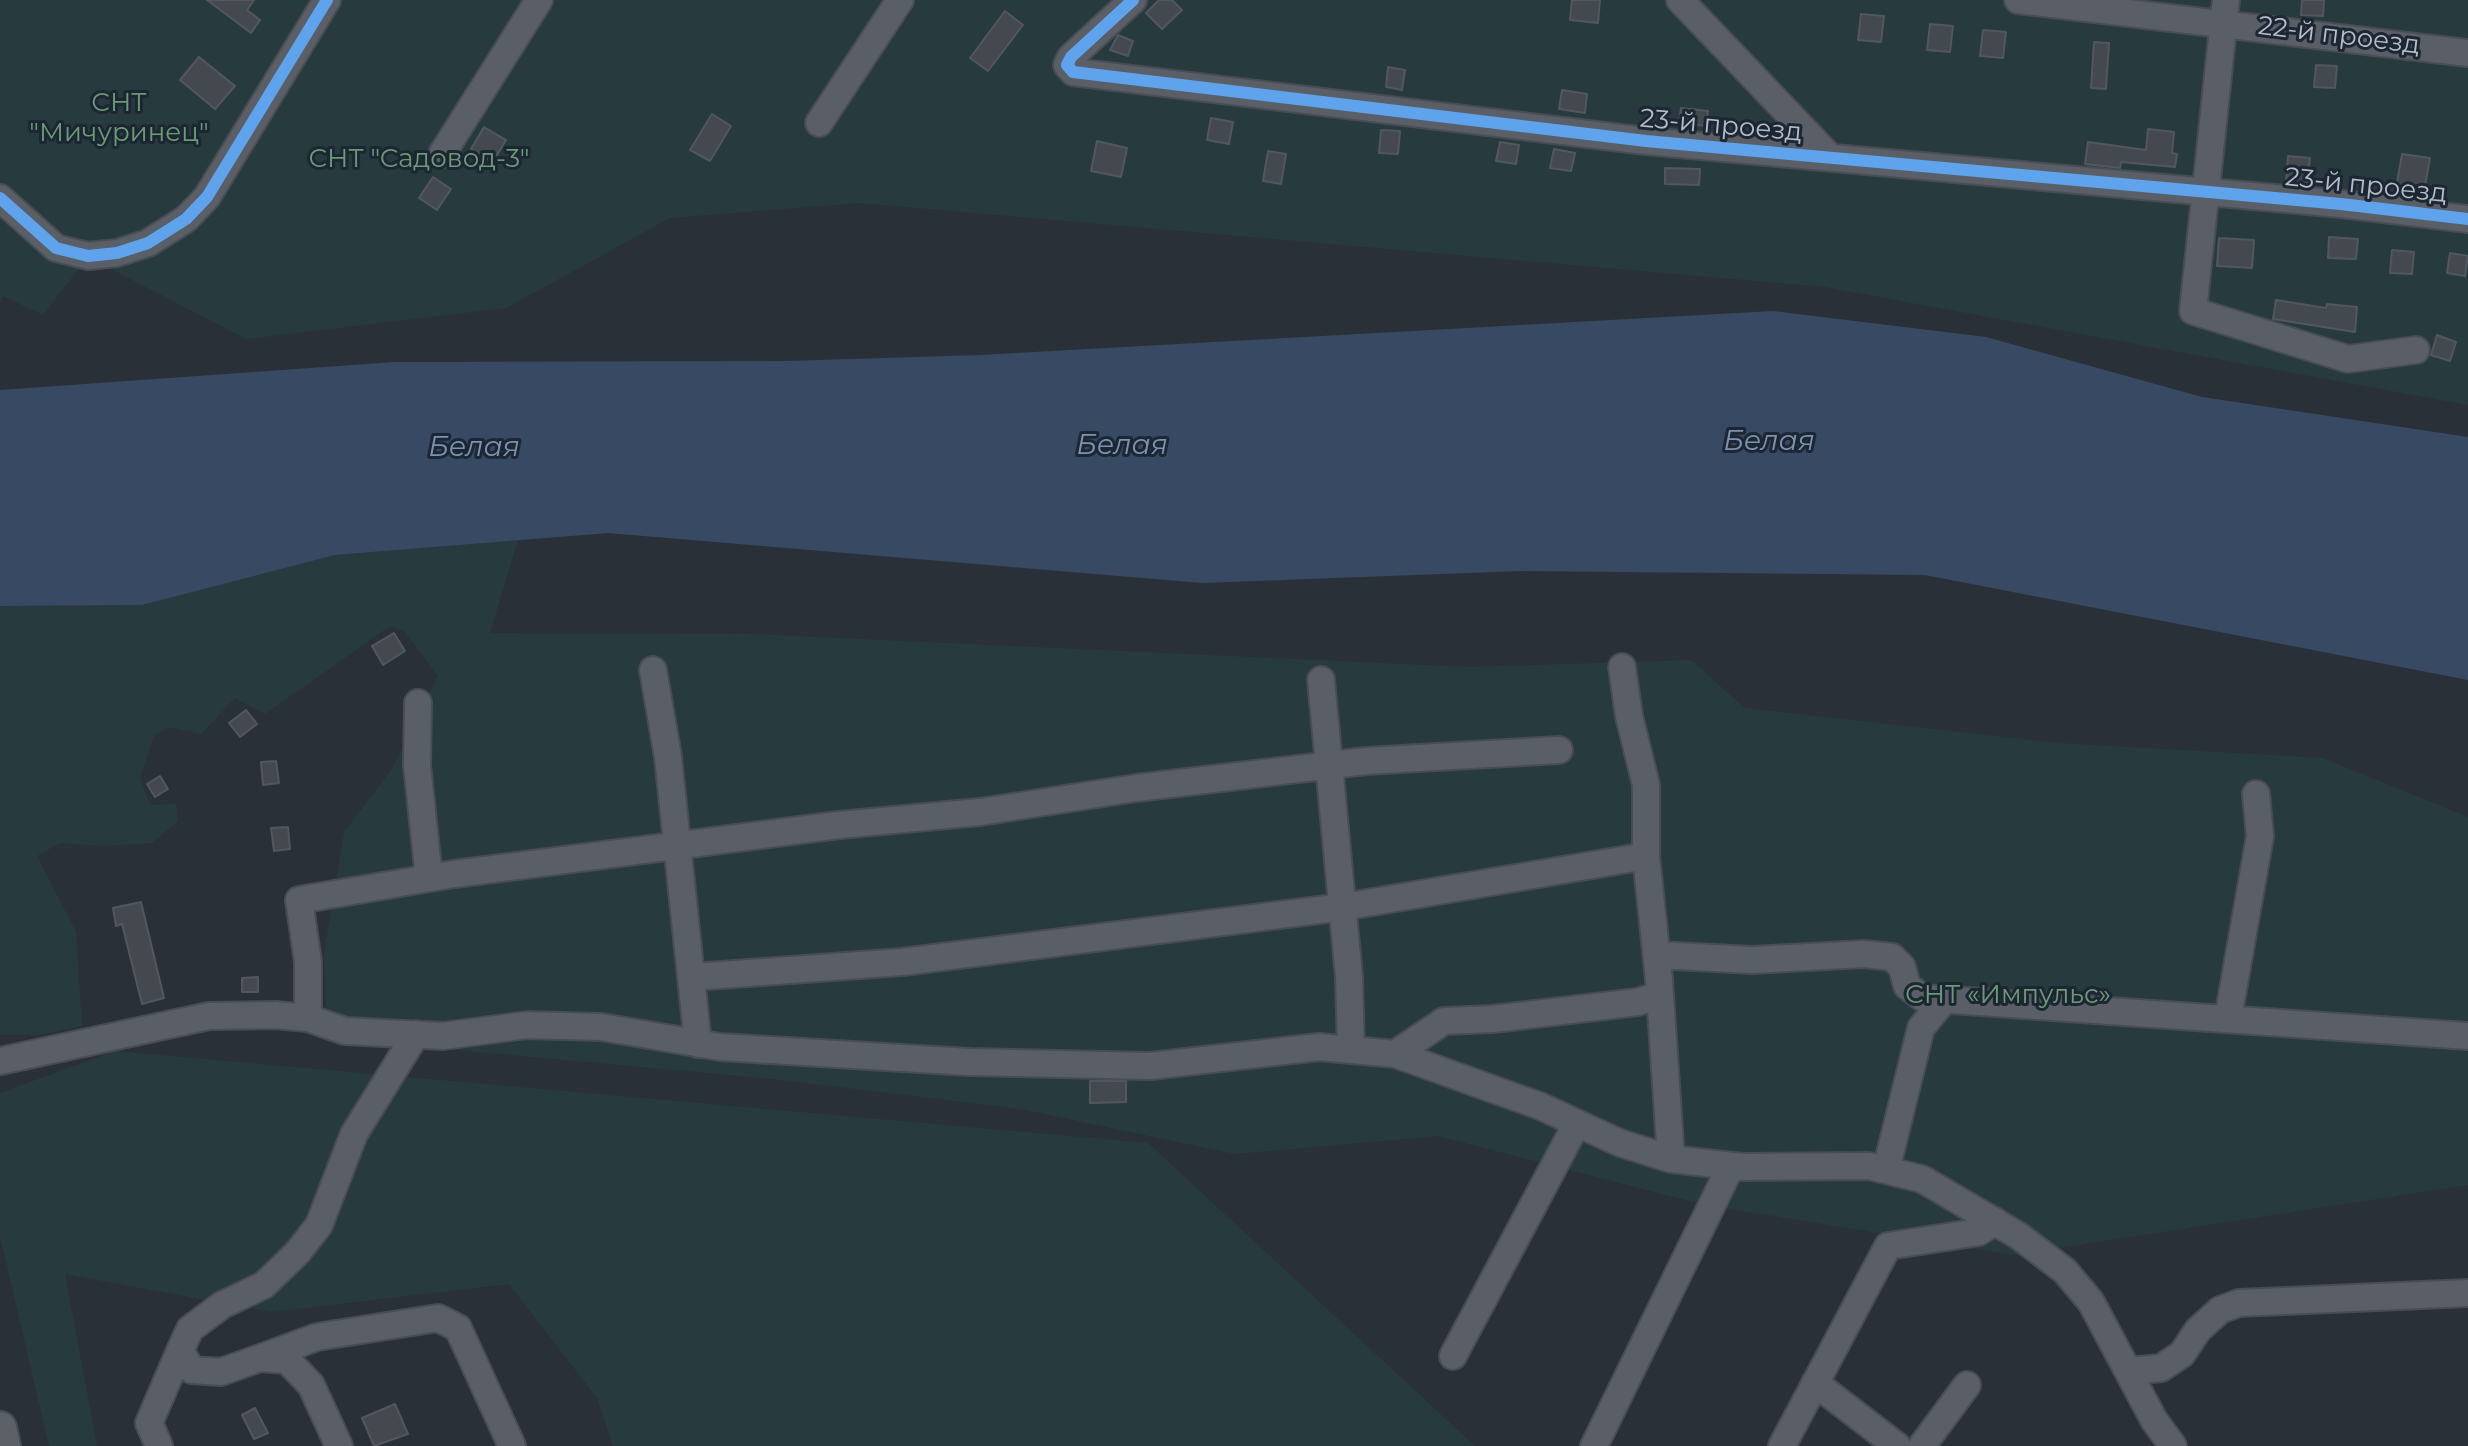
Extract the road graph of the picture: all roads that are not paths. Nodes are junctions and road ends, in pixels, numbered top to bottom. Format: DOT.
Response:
graph roads {
  1 [pos="327,0"];
  2 [pos="539,0"];
  3 [pos="900,0"];
  4 [pos="1133,0"];
  5 [pos="1680,0"];
  6 [pos="2018,0"];
  7 [pos="2226,11"];
  8 [pos="2468,53"];
  9 [pos="819,123"];
  10 [pos="442,154"];
  11 [pos="1831,158"];
  12 [pos="2206,192"];
  13 [pos="0,198"];
  14 [pos="2468,219"];
  15 [pos="2416,350"];
  16 [pos="1622,667"];
  17 [pos="653,670"];
  18 [pos="1321,680"];
  19 [pos="418,703"];
  20 [pos="1559,750"];
  21 [pos="1329,767"];
  22 [pos="2256,794"];
  23 [pos="677,847"];
  24 [pos="1646,856"];
  25 [pos="429,878"];
  26 [pos="1343,907"];
  27 [pos="1657,955"];
  28 [pos="693,977"];
  29 [pos="1660,995"];
  30 [pos="1944,1000"];
  31 [pos="308,1018"];
  32 [pos="2228,1018"];
  33 [pos="416,1034"];
  34 [pos="2468,1036"];
  35 [pos="698,1044"];
  36 [pos="1351,1050"];
  37 [pos="1395,1054"];
  38 [pos="0,1061"];
  39 [pos="1577,1123"];
  40 [pos="1671,1159"];
  41 [pos="1731,1166"];
  42 [pos="1886,1170"];
  43 [pos="1995,1221"];
  44 [pos="2468,1293"];
  45 [pos="180,1351"];
  46 [pos="1453,1356"];
  47 [pos="260,1358"];
  48 [pos="2129,1371"];
  49 [pos="1815,1383"];
  50 [pos="1967,1385"];
  51 [pos="0,1428"];
  52 [pos="4,1446"];
  53 [pos="159,1446"];
  54 [pos="339,1446"];
  55 [pos="512,1446"];
  56 [pos="1594,1446"];
  57 [pos="1782,1446"];
  58 [pos="1897,1446"];
  59 [pos="1922,1446"];
  60 [pos="2173,1446"];
  1 -- 13 [label="street"];
  2 -- 10 [label="street"];
  3 -- 9 [label="street"];
  4 -- 11 [label="street, 23-й проезд"];
  5 -- 11 [label="street"];
  6 -- 7 [label="street, 22-й проезд"];
  7 -- 8 [label="street, 22-й проезд"];
  7 -- 12 [label="street"];
  11 -- 12 [label="street, 23-й проезд"];
  12 -- 14 [label="street, 23-й проезд"];
  12 -- 15 [label="street"];
  16 -- 24 [label="street"];
  17 -- 23 [label="street"];
  18 -- 21 [label="street"];
  19 -- 25 [label="street"];
  20 -- 21 [label="street"];
  21 -- 23 [label="street"];
  21 -- 26 [label="street"];
  22 -- 32 [label="street"];
  23 -- 25 [label="street"];
  23 -- 28 [label="street"];
  24 -- 26 [label="street"];
  24 -- 27 [label="street"];
  25 -- 31 [label="street"];
  26 -- 28 [label="street"];
  26 -- 36 [label="street"];
  27 -- 29 [label="street"];
  27 -- 30 [label="street"];
  28 -- 35 [label="street"];
  29 -- 37 [label="street"];
  29 -- 40 [label="street"];
  30 -- 32 [label="street"];
  30 -- 42 [label="street"];
  31 -- 33 [label="street"];
  31 -- 38 [label="street"];
  32 -- 34 [label="street"];
  33 -- 35 [label="street"];
  33 -- 45 [label="street"];
  35 -- 36 [label="street"];
  36 -- 37 [label="street"];
  37 -- 39 [label="street"];
  39 -- 40 [label="street"];
  39 -- 46 [label="street"];
  40 -- 41 [label="street"];
  41 -- 42 [label="street"];
  41 -- 56 [label="street"];
  42 -- 43 [label="street"];
  43 -- 48 [label="street"];
  43 -- 49 [label="street"];
  44 -- 48 [label="street"];
  45 -- 47 [label="street"];
  45 -- 53 [label="street"];
  47 -- 54 [label="street"];
  47 -- 55 [label="street"];
  48 -- 60 [label="street"];
  49 -- 57 [label="street"];
  49 -- 58 [label="street"];
  50 -- 59 [label="street"];
  51 -- 52 [label="main road"];
}
